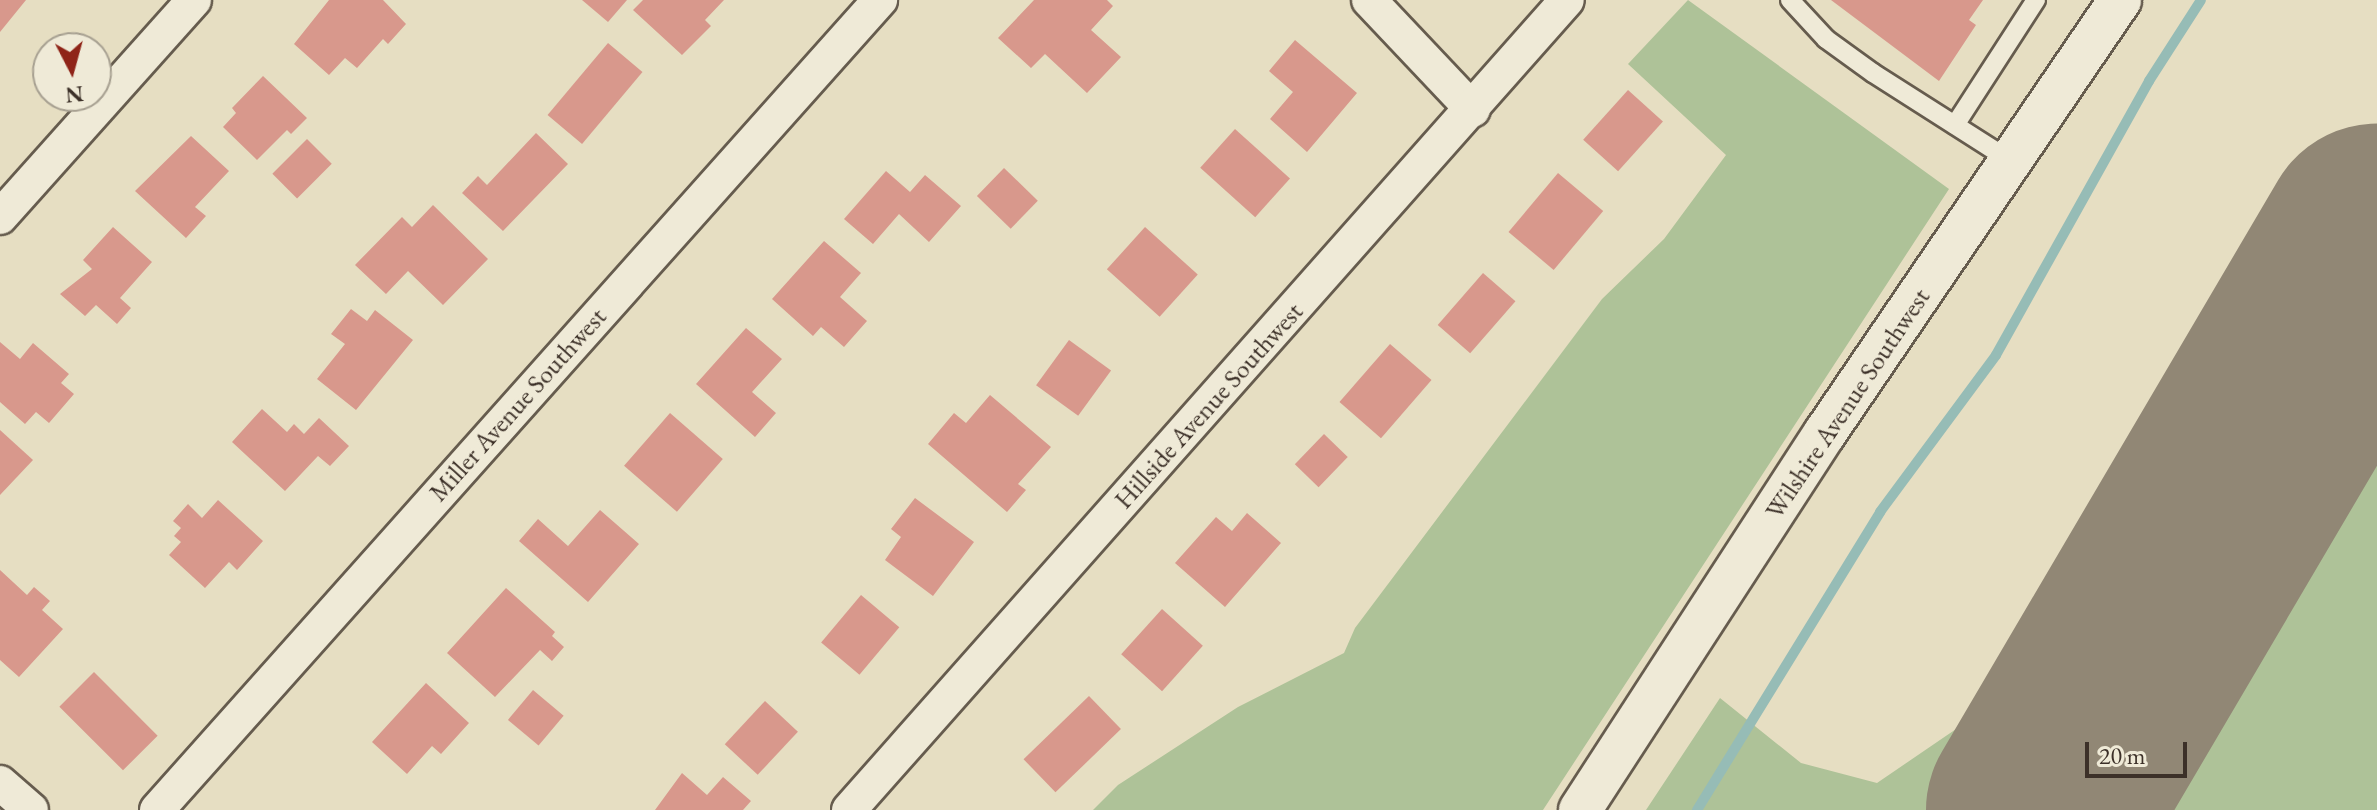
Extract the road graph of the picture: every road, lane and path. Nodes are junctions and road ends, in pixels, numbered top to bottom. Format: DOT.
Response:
graph roads {
  1 [pos="194,0"];
  2 [pos="880,0"];
  3 [pos="1369,0"];
  4 [pos="1567,0"];
  5 [pos="1790,0"];
  6 [pos="2036,0"];
  7 [pos="2120,0"];
  8 [pos="1473,110"];
  9 [pos="1955,125"];
  10 [pos="2011,161"];
  11 [pos="0,217"];
  12 [pos="0,783"];
  13 [pos="31,810"];
  14 [pos="157,810"];
  15 [pos="849,810"];
  16 [pos="1580,810"];
  1 -- 11 [label="street"];
  2 -- 14 [label="street, Miller Avenue Southwest"];
  3 -- 8 [label="street"];
  4 -- 8 [label="street, Hillside Avenue Southwest"];
  5 -- 9 [label="lane"];
  6 -- 9 [label="lane"];
  7 -- 10 [label="street, Wilshire Avenue Southwest"];
  8 -- 15 [label="street, Hillside Avenue Southwest"];
  9 -- 10 [label="lane"];
  10 -- 16 [label="street, Wilshire Avenue Southwest"];
  12 -- 13 [label="street"];
}
